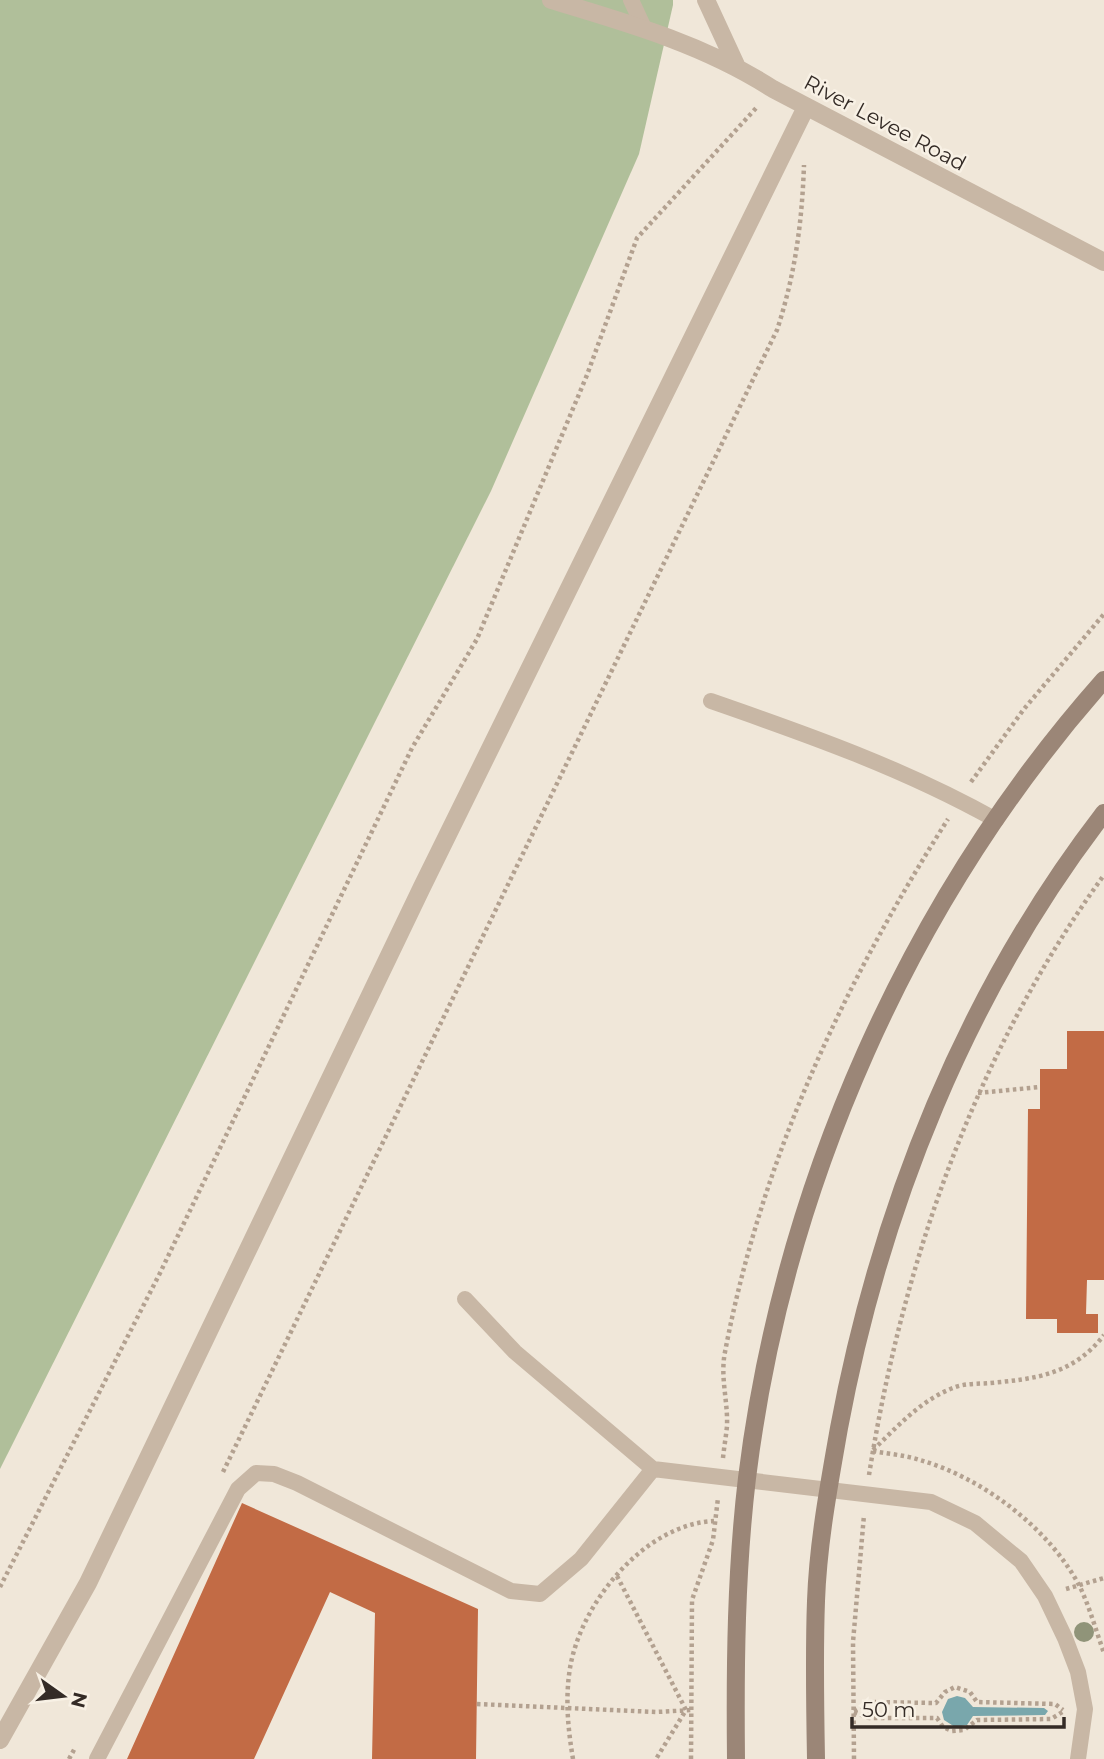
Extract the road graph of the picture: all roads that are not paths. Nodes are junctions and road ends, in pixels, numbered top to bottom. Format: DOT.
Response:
graph roads {
  1 [pos="551,0"];
  2 [pos="631,0"];
  3 [pos="706,0"];
  4 [pos="644,28"];
  5 [pos="736,65"];
  6 [pos="806,107"];
  7 [pos="1104,262"];
  8 [pos="1104,680"];
  9 [pos="711,701"];
  10 [pos="1104,814"];
  11 [pos="996,820"];
  12 [pos="465,1299"];
  13 [pos="653,1469"];
  14 [pos="747,1479"];
  15 [pos="828,1489"];
  16 [pos="0,1740"];
  17 [pos="97,1759"];
  18 [pos="736,1759"];
  19 [pos="817,1759"];
  20 [pos="1078,1759"];
  1 -- 4 [label="street, River Levee Road"];
  2 -- 4 [label="lane"];
  3 -- 5 [label="street"];
  4 -- 5 [label="street, River Levee Road"];
  5 -- 6 [label="street, River Levee Road"];
  6 -- 7 [label="street, River Levee Road"];
  6 -- 16 [label="street"];
  8 -- 11 [label="main road"];
  9 -- 11 [label="lane"];
  10 -- 15 [label="main road"];
  11 -- 14 [label="main road"];
  12 -- 13 [label="lane"];
  13 -- 14 [label="lane"];
  13 -- 17 [label="lane"];
  14 -- 15 [label="lane"];
  14 -- 18 [label="main road"];
  15 -- 19 [label="main road"];
  15 -- 20 [label="lane"];
}
